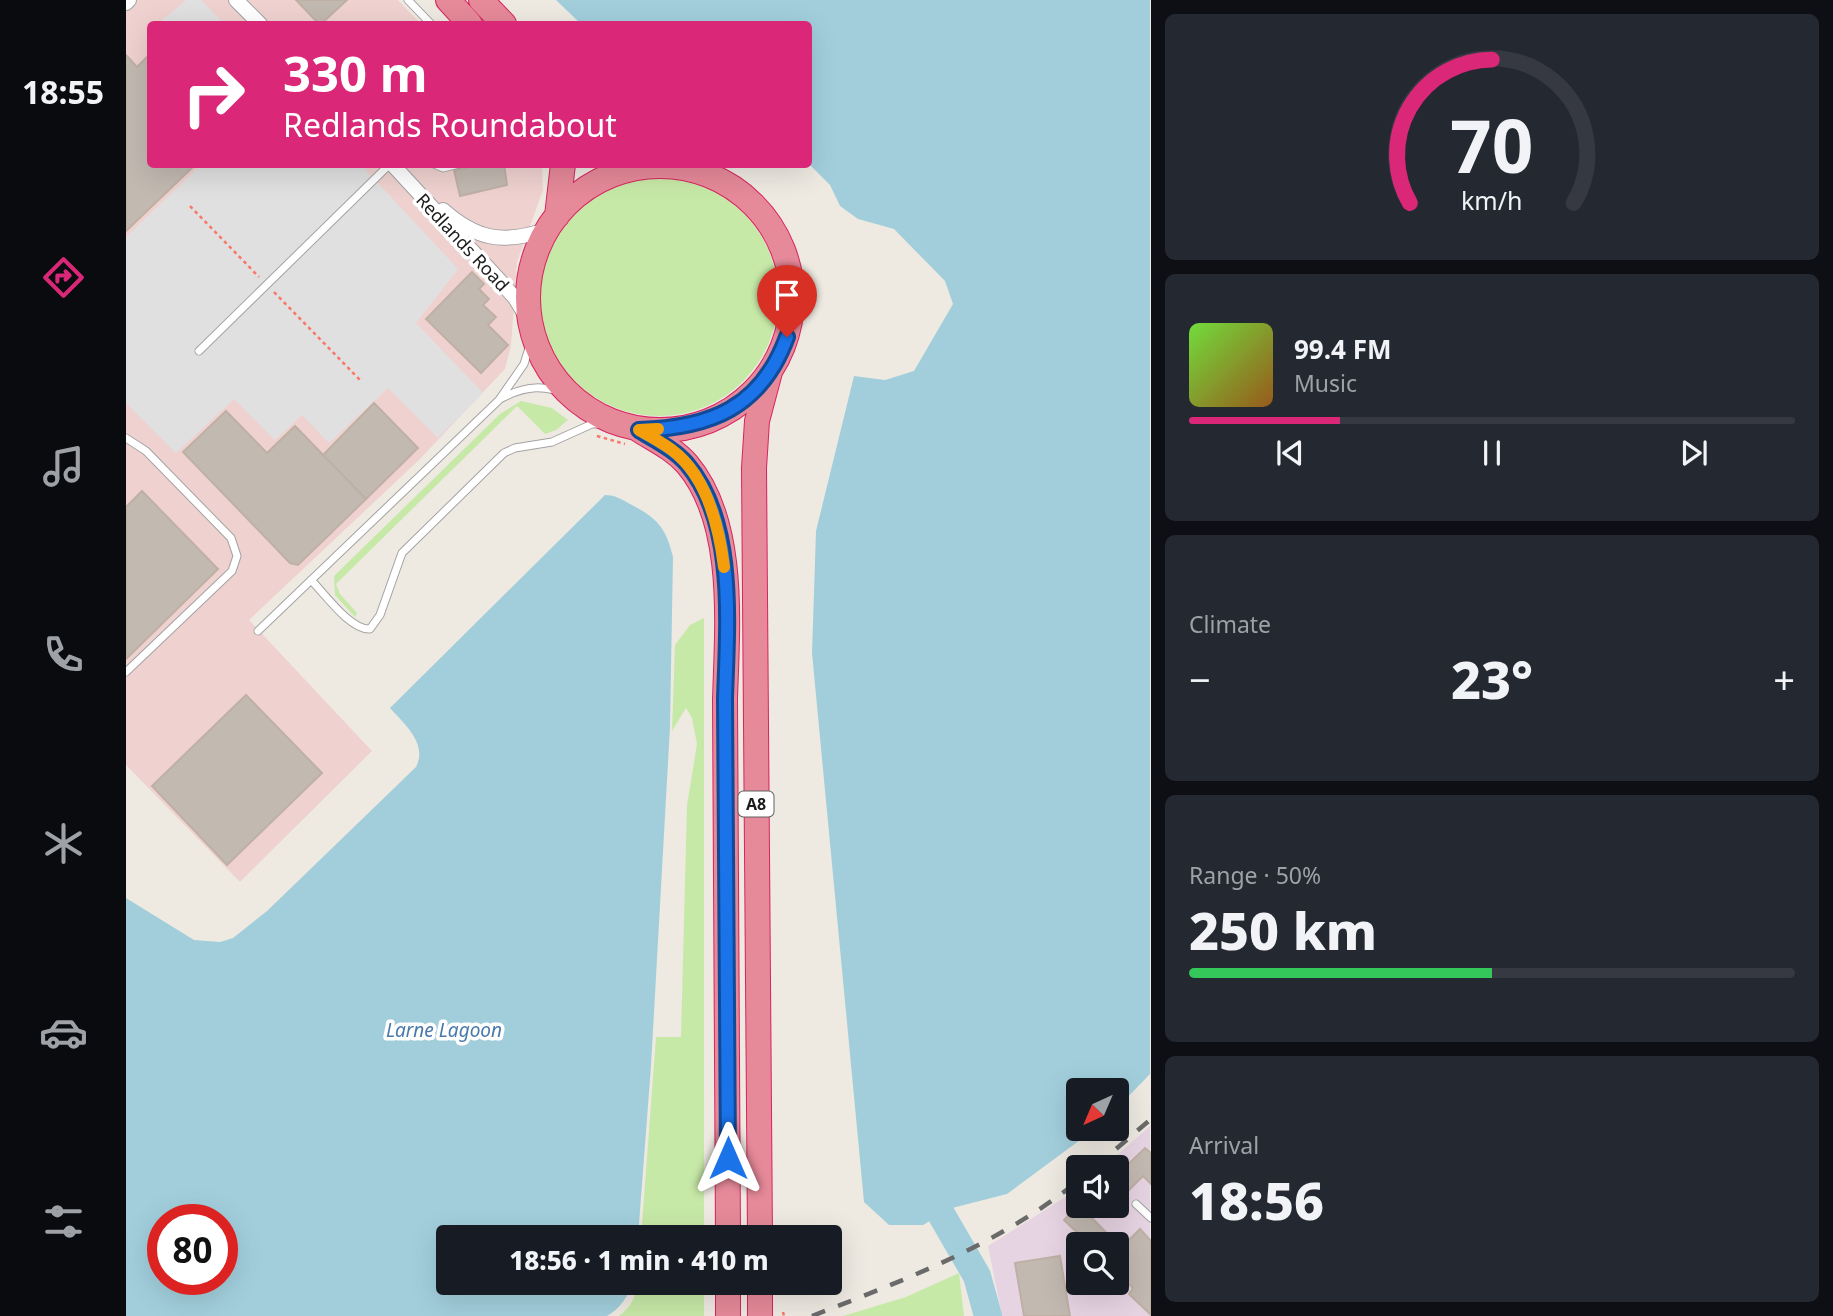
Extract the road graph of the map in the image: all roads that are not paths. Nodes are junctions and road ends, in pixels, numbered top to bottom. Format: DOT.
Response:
graph roads {
  1 [pos="236,0"];
  2 [pos="408,0"];
  3 [pos="448,0"];
  4 [pos="481,0"];
  5 [pos="257,21"];
  6 [pos="428,21"];
  7 [pos="467,21"];
  8 [pos="501,21"];
  9 [pos="387,168"];
  10 [pos="395,168"];
  11 [pos="395,168"];
  12 [pos="562,168"];
  13 [pos="645,168"];
  14 [pos="671,168"];
  15 [pos="552,223"];
  16 [pos="531,329"];
  17 [pos="199,351"];
  18 [pos="770,372"];
  19 [pos="571,395"];
  20 [pos="499,400"];
  21 [pos="628,433"];
  22 [pos="126,438"];
  23 [pos="311,580"];
  24 [pos="258,631"];
  25 [pos="126,672"];
  26 [pos="1136,1204"];
  27 [pos="1150,1218"];
  28 [pos="728,1225"];
  29 [pos="760,1225"];
  30 [pos="728,1295"];
  31 [pos="765,1295"];
  32 [pos="772,1313"];
  33 [pos="728,1316"];
  1 -- 5 [label="street"];
  2 -- 6 [label="lane"];
  3 -- 7 [label="highway"];
  4 -- 8 [label="highway"];
  9 -- 17 [label="lane"];
  10 -- 15 [label="street, Redlands Road"];
  11 -- 16 [label="street, Redlands Road"];
  12 -- 15 [label="highway, A8"];
  13 -- 15 [label="highway, A8"];
  14 -- 18 [label="highway, A8"];
  15 -- 16 [label="highway, A8"];
  16 -- 19 [label="highway, A8"];
  16 -- 20 [label="lane"];
  18 -- 21 [label="highway, A8"];
  18 -- 29 [label="highway, A8"];
  19 -- 20 [label="lane"];
  19 -- 21 [label="highway, A8"];
  20 -- 23 [label="lane"];
  21 -- 23 [label="lane"];
  21 -- 28 [label="highway, A8"];
  22 -- 25 [label="lane"];
  23 -- 24 [label="lane"];
  26 -- 27 [label="lane"];
  30 -- 33 [label="highway"];
  31 -- 32 [label="highway"];
}
